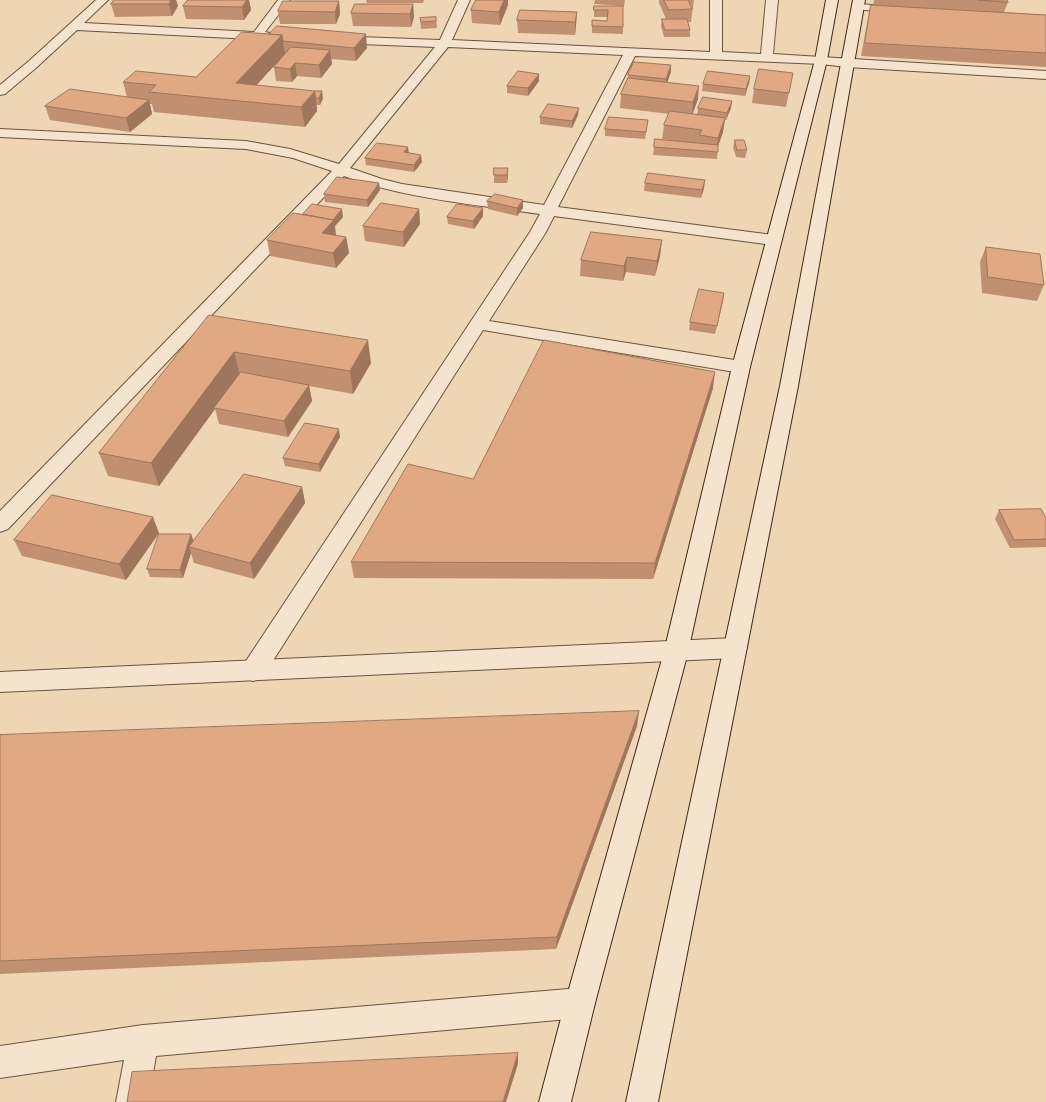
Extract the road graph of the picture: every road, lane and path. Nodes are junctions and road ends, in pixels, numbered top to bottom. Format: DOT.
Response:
graph roads {
  1 [pos="102,0"];
  2 [pos="284,0"];
  3 [pos="464,0"];
  4 [pos="716,0"];
  5 [pos="772,0"];
  6 [pos="832,0"];
  7 [pos="858,4"];
  8 [pos="913,10"];
  9 [pos="74,26"];
  10 [pos="258,35"];
  11 [pos="280,36"];
  12 [pos="324,38"];
  13 [pos="444,44"];
  14 [pos="631,52"];
  15 [pos="716,56"];
  16 [pos="767,58"];
  17 [pos="821,60"];
  18 [pos="847,63"];
  19 [pos="1046,75"];
  20 [pos="0,91"];
  21 [pos="0,133"];
  22 [pos="341,170"];
  23 [pos="550,210"];
  24 [pos="773,240"];
  25 [pos="478,324"];
  26 [pos="741,367"];
  27 [pos="0,524"];
  28 [pos="735,648"];
  29 [pos="676,652"];
  30 [pos="253,671"];
  31 [pos="0,682"];
  32 [pos="580,1003"];
  33 [pos="143,1041"];
  34 [pos="0,1062"];
  35 [pos="132,1102"];
  36 [pos="556,1102"];
  37 [pos="642,1102"];
  1 -- 9 [label="street"];
  2 -- 10 [label="street"];
  3 -- 13 [label="street"];
  4 -- 15 [label="street"];
  5 -- 16 [label="street"];
  6 -- 17 [label="street"];
  7 -- 8 [label="street"];
  7 -- 18 [label="street"];
  9 -- 10 [label="street"];
  9 -- 20 [label="street"];
  10 -- 11 [label="street"];
  12 -- 13 [label="street"];
  13 -- 14 [label="street"];
  13 -- 22 [label="street"];
  14 -- 15 [label="street"];
  14 -- 23 [label="street"];
  15 -- 16 [label="street"];
  16 -- 17 [label="street"];
  17 -- 18 [label="street"];
  17 -- 24 [label="street"];
  18 -- 19 [label="street"];
  18 -- 28 [label="street"];
  21 -- 22 [label="street"];
  22 -- 23 [label="street"];
  22 -- 27 [label="street"];
  23 -- 24 [label="street"];
  23 -- 25 [label="street"];
  24 -- 26 [label="street"];
  25 -- 26 [label="street"];
  25 -- 30 [label="street"];
  26 -- 29 [label="street"];
  28 -- 29 [label="street"];
  28 -- 37 [label="street"];
  29 -- 30 [label="street"];
  29 -- 32 [label="street"];
  30 -- 31 [label="street"];
  32 -- 33 [label="street"];
  32 -- 36 [label="street"];
  33 -- 34 [label="street"];
  33 -- 35 [label="street"];
}
